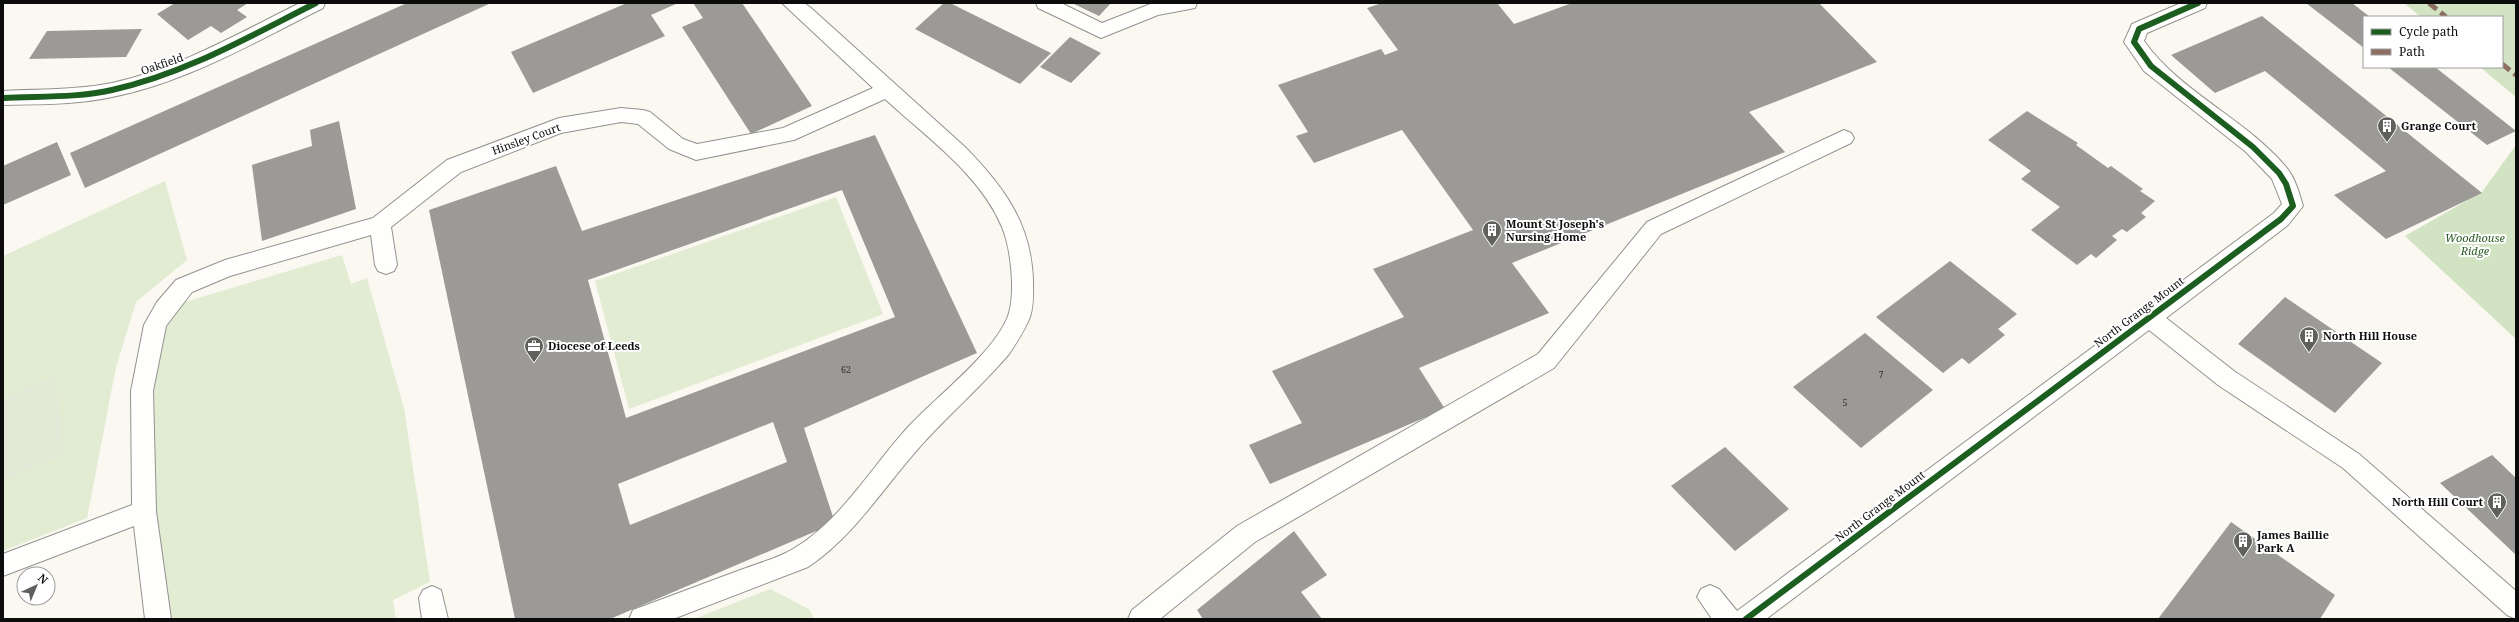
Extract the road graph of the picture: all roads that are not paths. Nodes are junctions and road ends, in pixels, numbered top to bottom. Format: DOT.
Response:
graph roads {
  1 [pos="316,3"];
  2 [pos="790,3"];
  3 [pos="1045,3"];
  4 [pos="1188,3"];
  5 [pos="2198,3"];
  6 [pos="887,90"];
  7 [pos="3,98"];
  8 [pos="1844,138"];
  9 [pos="380,224"];
  10 [pos="386,265"];
  11 [pos="2149,317"];
  12 [pos="144,511"];
  13 [pos="3,565"];
  14 [pos="1710,596"];
  15 [pos="2516,607"];
  16 [pos="158,619"];
  17 [pos="642,619"];
  18 [pos="1141,619"];
  19 [pos="1728,619"];
  20 [pos="1746,619"];
  1 -- 7 [label="street, Oakfield"];
  2 -- 6 [label="street"];
  3 -- 4 [label="street"];
  5 -- 11 [label="street, North Grange Mount"];
  6 -- 9 [label="street, Hinsley Court"];
  6 -- 17 [label="street"];
  8 -- 18 [label="street"];
  9 -- 10 [label="street"];
  9 -- 12 [label="street"];
  11 -- 15 [label="street"];
  11 -- 20 [label="street, North Grange Mount"];
  12 -- 13 [label="street"];
  12 -- 16 [label="street"];
  14 -- 19 [label="street"];
}
